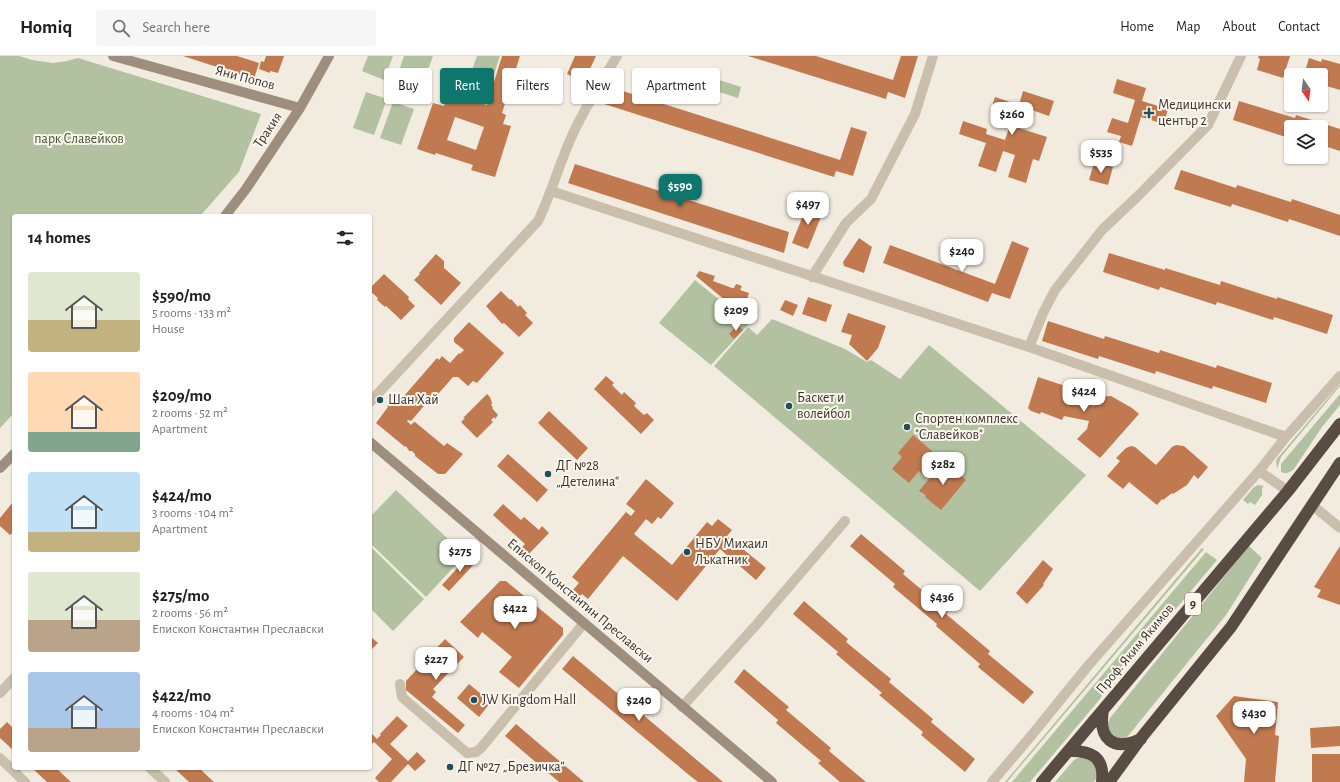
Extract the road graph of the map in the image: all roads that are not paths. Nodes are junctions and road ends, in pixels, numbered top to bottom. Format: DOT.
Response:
graph roads {
  1 [pos="113,56"];
  2 [pos="329,56"];
  3 [pos="617,56"];
  4 [pos="933,56"];
  5 [pos="1241,56"];
  6 [pos="300,108"];
  7 [pos="550,191"];
  8 [pos="227,214"];
  9 [pos="812,277"];
  10 [pos="1029,347"];
  11 [pos="1340,376"];
  12 [pos="372,400"];
  13 [pos="1340,424"];
  14 [pos="1286,437"];
  15 [pos="372,444"];
  16 [pos="12,456"];
  17 [pos="1340,463"];
  18 [pos="0,468"];
  19 [pos="1259,471"];
  20 [pos="1288,491"];
  21 [pos="1312,506"];
  22 [pos="845,521"];
  23 [pos="1339,528"];
  24 [pos="584,623"];
  25 [pos="12,680"];
  26 [pos="400,684"];
  27 [pos="0,693"];
  28 [pos="682,707"];
  29 [pos="1103,710"];
  30 [pos="1141,738"];
  31 [pos="1068,751"];
  32 [pos="0,758"];
  33 [pos="12,770"];
  34 [pos="12,770"];
  35 [pos="152,770"];
  36 [pos="25,782"];
  37 [pos="165,782"];
  38 [pos="772,782"];
  39 [pos="992,782"];
  40 [pos="1042,782"];
  41 [pos="1102,782"];
  42 [pos="1109,782"];
  1 -- 6 [label="street, Яни Попов"];
  2 -- 6 [label="street, Тракия"];
  3 -- 7 [label="street"];
  4 -- 9 [label="street"];
  5 -- 10 [label="street"];
  6 -- 8 [label="street, Тракия"];
  7 -- 9 [label="street"];
  7 -- 12 [label="street"];
  9 -- 10 [label="street"];
  10 -- 14 [label="street"];
  11 -- 14 [label="street"];
  13 -- 20 [label="highway, Проф. Яким Якимов / 9"];
  14 -- 19 [label="street"];
  15 -- 24 [label="street, Епископ Константин Преславски"];
  16 -- 18 [label="street"];
  17 -- 21 [label="highway"];
  19 -- 20 [label="street"];
  19 -- 39 [label="street"];
  20 -- 29 [label="highway, Проф. Яким Якимов / 9"];
  21 -- 23 [label="street"];
  21 -- 30 [label="highway"];
  22 -- 28 [label="street"];
  24 -- 26 [label="street"];
  24 -- 28 [label="street, Епископ Константин Преславски"];
  25 -- 27 [label="street"];
  28 -- 38 [label="street, Епископ Константин Преславски"];
  29 -- 30 [label="highway"];
  29 -- 31 [label="highway, Проф. Яким Якимов / 9"];
  30 -- 42 [label="highway"];
  31 -- 40 [label="highway, Проф. Яким Якимов / 9"];
  31 -- 41 [label="highway"];
  32 -- 34 [label="street"];
  33 -- 36 [label="street"];
  35 -- 37 [label="street"];
}
